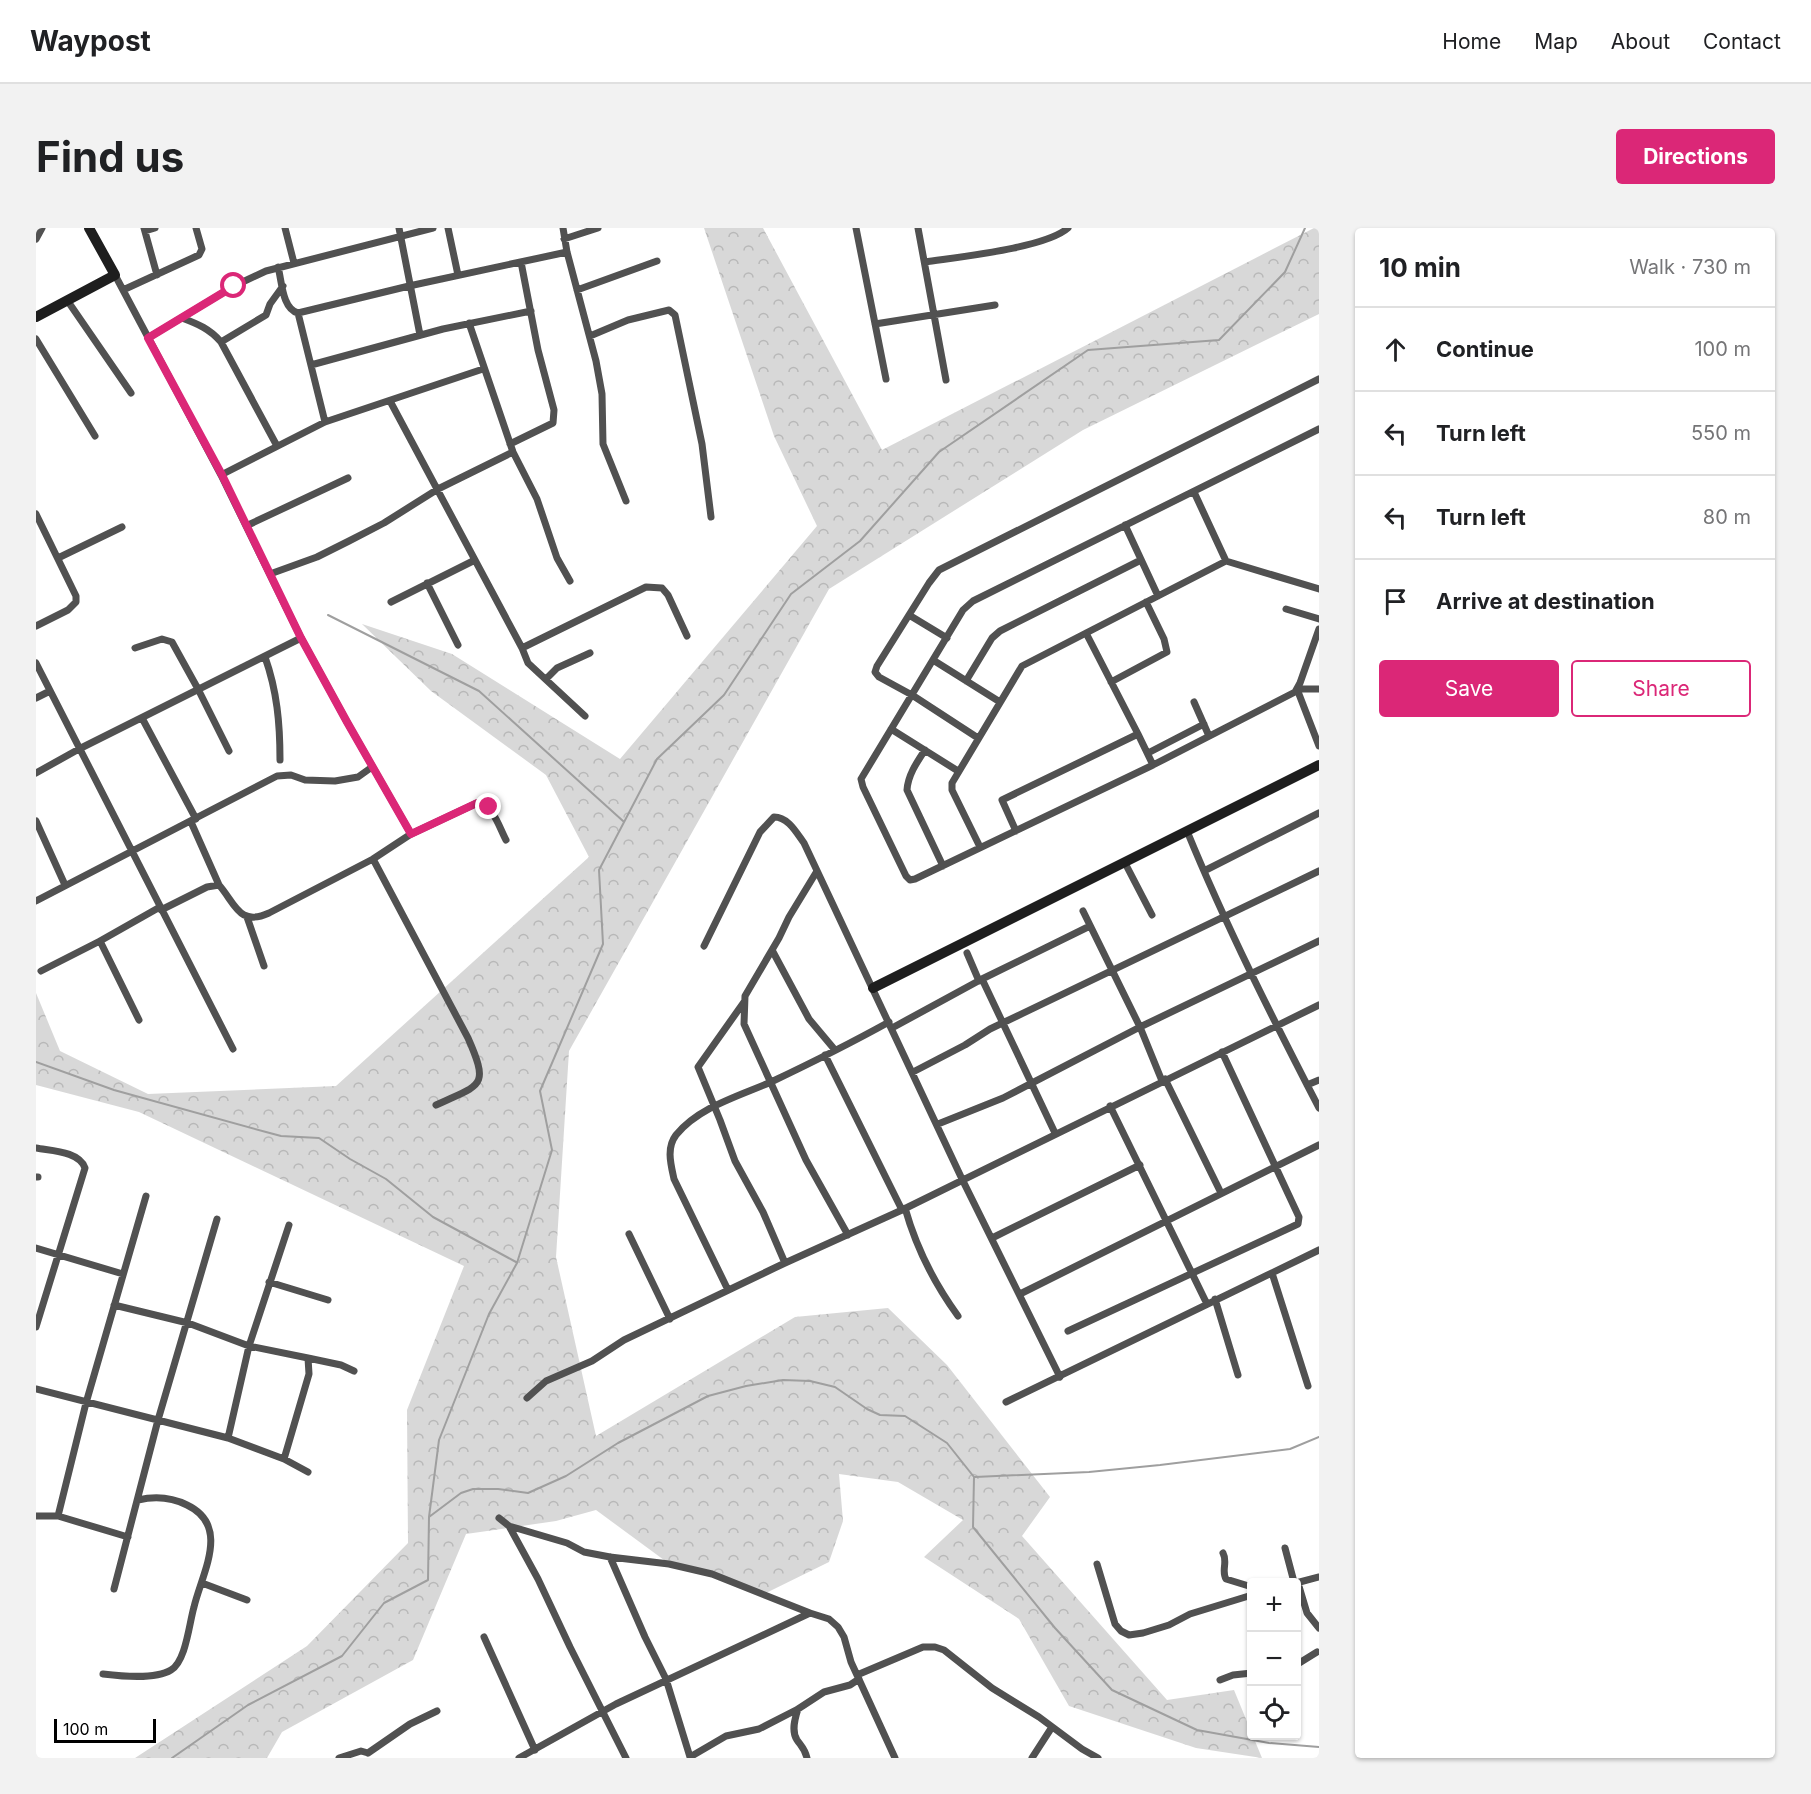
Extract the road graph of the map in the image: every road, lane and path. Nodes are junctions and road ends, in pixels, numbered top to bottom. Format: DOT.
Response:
graph roads {
  1 [pos="42,228"];
  2 [pos="88,228"];
  3 [pos="155,228"];
  4 [pos="196,228"];
  5 [pos="285,228"];
  6 [pos="399,228"];
  7 [pos="433,228"];
  8 [pos="448,228"];
  9 [pos="562,228"];
  10 [pos="598,228"];
  11 [pos="856,228"];
  12 [pos="918,228"];
  13 [pos="1068,228"];
  14 [pos="145,229"];
  15 [pos="401,238"];
  16 [pos="36,239"];
  17 [pos="564,239"];
  18 [pos="567,252"];
  19 [pos="657,261"];
  20 [pos="521,262"];
  21 [pos="925,262"];
  22 [pos="294,263"];
  23 [pos="278,267"];
  24 [pos="115,275"];
  25 [pos="157,275"];
  26 [pos="458,275"];
  27 [pos="283,286"];
  28 [pos="409,286"];
  29 [pos="123,290"];
  30 [pos="577,290"];
  31 [pos="66,300"];
  32 [pos="995,305"];
  33 [pos="531,311"];
  34 [pos="298,313"];
  35 [pos="935,313"];
  36 [pos="36,316"];
  37 [pos="182,318"];
  38 [pos="469,323"];
  39 [pos="875,324"];
  40 [pos="420,335"];
  41 [pos="590,336"];
  42 [pos="148,338"];
  43 [pos="36,339"];
  44 [pos="221,342"];
  45 [pos="311,365"];
  46 [pos="483,369"];
  47 [pos="886,379"];
  48 [pos="946,380"];
  49 [pos="1319,380"];
  50 [pos="131,393"];
  51 [pos="390,401"];
  52 [pos="325,422"];
  53 [pos="1319,429"];
  54 [pos="95,436"];
  55 [pos="510,444"];
  56 [pos="277,446"];
  57 [pos="513,452"];
  58 [pos="222,475"];
  59 [pos="348,478"];
  60 [pos="438,489"];
  61 [pos="1194,492"];
  62 [pos="626,501"];
  63 [pos="36,514"];
  64 [pos="711,517"];
  65 [pos="1125,525"];
  66 [pos="246,526"];
  67 [pos="122,527"];
  68 [pos="58,558"];
  69 [pos="475,560"];
  70 [pos="1141,560"];
  71 [pos="1226,561"];
  72 [pos="270,574"];
  73 [pos="570,581"];
  74 [pos="427,583"];
  75 [pos="1319,589"];
  76 [pos="1158,596"];
  77 [pos="392,602"];
  78 [pos="1146,602"];
  79 [pos="1286,609"];
  80 [pos="909,615"];
  81 [pos="1319,619"];
  82 [pos="36,626"];
  83 [pos="1319,629"];
  84 [pos="1086,633"];
  85 [pos="687,636"];
  86 [pos="301,638"];
  87 [pos="947,638"];
  88 [pos="458,645"];
  89 [pos="135,648"];
  90 [pos="522,648"];
  91 [pos="590,653"];
  92 [pos="265,657"];
  93 [pos="933,660"];
  94 [pos="36,663"];
  95 [pos="546,679"];
  96 [pos="966,681"];
  97 [pos="1111,682"];
  98 [pos="1319,688"];
  99 [pos="198,689"];
  100 [pos="1297,689"];
  101 [pos="50,691"];
  102 [pos="912,695"];
  103 [pos="36,698"];
  104 [pos="999,702"];
  105 [pos="1194,702"];
  106 [pos="585,716"];
  107 [pos="142,718"];
  108 [pos="1204,724"];
  109 [pos="891,729"];
  110 [pos="1138,734"];
  111 [pos="1209,736"];
  112 [pos="978,738"];
  113 [pos="1319,746"];
  114 [pos="79,749"];
  115 [pos="925,750"];
  116 [pos="229,751"];
  117 [pos="1148,753"];
  118 [pos="280,760"];
  119 [pos="1153,765"];
  120 [pos="1319,765"];
  121 [pos="372,767"];
  122 [pos="958,771"];
  123 [pos="36,773"];
  124 [pos="1319,813"];
  125 [pos="36,821"];
  126 [pos="194,821"];
  127 [pos="1016,831"];
  128 [pos="1188,831"];
  129 [pos="411,834"];
  130 [pos="506,840"];
  131 [pos="980,848"];
  132 [pos="132,852"];
  133 [pos="373,859"];
  134 [pos="1125,863"];
  135 [pos="943,866"];
  136 [pos="817,871"];
  137 [pos="1204,871"];
  138 [pos="1319,871"];
  139 [pos="64,885"];
  140 [pos="219,885"];
  141 [pos="36,901"];
  142 [pos="160,909"];
  143 [pos="1083,912"];
  144 [pos="1152,915"];
  145 [pos="1225,916"];
  146 [pos="247,917"];
  147 [pos="1090,926"];
  148 [pos="100,941"];
  149 [pos="1319,941"];
  150 [pos="704,946"];
  151 [pos="772,950"];
  152 [pos="967,953"];
  153 [pos="264,966"];
  154 [pos="41,971"];
  155 [pos="1112,971"];
  156 [pos="1252,973"];
  157 [pos="981,980"];
  158 [pos="873,988"];
  159 [pos="744,1002"];
  160 [pos="1319,1005"];
  161 [pos="139,1020"];
  162 [pos="1003,1023"];
  163 [pos="891,1025"];
  164 [pos="1277,1025"];
  165 [pos="1140,1026"];
  166 [pos="233,1049"];
  167 [pos="835,1050"];
  168 [pos="1222,1052"];
  169 [pos="825,1055"];
  170 [pos="913,1072"];
  171 [pos="1163,1080"];
  172 [pos="1319,1080"];
  173 [pos="770,1082"];
  174 [pos="1031,1084"];
  175 [pos="1307,1085"];
  176 [pos="436,1106"];
  177 [pos="714,1106"];
  178 [pos="1110,1106"];
  179 [pos="1319,1108"];
  180 [pos="938,1124"];
  181 [pos="1055,1133"];
  182 [pos="1319,1144"];
  183 [pos="36,1148"];
  184 [pos="1140,1165"];
  185 [pos="1275,1167"];
  186 [pos="963,1179"];
  187 [pos="1221,1193"];
  188 [pos="146,1196"];
  189 [pos="903,1209"];
  190 [pos="218,1219"];
  191 [pos="1167,1220"];
  192 [pos="289,1225"];
  193 [pos="629,1234"];
  194 [pos="848,1235"];
  195 [pos="992,1238"];
  196 [pos="36,1248"];
  197 [pos="1319,1250"];
  198 [pos="59,1255"];
  199 [pos="785,1263"];
  200 [pos="1272,1273"];
  201 [pos="1193,1274"];
  202 [pos="123,1275"];
  203 [pos="269,1282"];
  204 [pos="728,1290"];
  205 [pos="1020,1294"];
  206 [pos="1215,1299"];
  207 [pos="328,1300"];
  208 [pos="1207,1304"];
  209 [pos="114,1305"];
  210 [pos="38,1316"];
  211 [pos="958,1316"];
  212 [pos="670,1318"];
  213 [pos="188,1323"];
  214 [pos="36,1327"];
  215 [pos="1068,1331"];
  216 [pos="249,1346"];
  217 [pos="308,1358"];
  218 [pos="354,1371"];
  219 [pos="1238,1375"];
  220 [pos="1060,1377"];
  221 [pos="1308,1386"];
  222 [pos="36,1389"];
  223 [pos="527,1398"];
  224 [pos="1006,1402"];
  225 [pos="86,1403"];
  226 [pos="158,1420"];
  227 [pos="228,1438"];
  228 [pos="284,1459"];
  229 [pos="308,1473"];
  230 [pos="138,1500"];
  231 [pos="36,1516"];
  232 [pos="58,1516"];
  233 [pos="499,1518"];
  234 [pos="509,1526"];
  235 [pos="128,1537"];
  236 [pos="1285,1548"];
  237 [pos="1223,1553"];
  238 [pos="610,1557"];
  239 [pos="1096,1564"];
  240 [pos="1319,1577"];
  241 [pos="1294,1578"];
  242 [pos="202,1582"];
  243 [pos="1301,1582"];
  244 [pos="1247,1586"];
  245 [pos="114,1589"];
  246 [pos="1247,1596"];
  247 [pos="1301,1597"];
  248 [pos="247,1600"];
  249 [pos="810,1612"];
  250 [pos="1319,1628"];
  251 [pos="484,1637"];
  252 [pos="1318,1653"];
  253 [pos="1301,1662"];
  254 [pos="103,1674"];
  255 [pos="1247,1674"];
  256 [pos="858,1677"];
  257 [pos="666,1679"];
  258 [pos="1220,1680"];
  259 [pos="798,1708"];
  260 [pos="603,1710"];
  261 [pos="437,1711"];
  262 [pos="1052,1727"];
  263 [pos="535,1750"];
  264 [pos="369,1756"];
  265 [pos="339,1758"];
  266 [pos="519,1758"];
  267 [pos="626,1758"];
  268 [pos="807,1758"];
  269 [pos="895,1758"];
  270 [pos="1032,1758"];
  271 [pos="1098,1758"];
  1 -- 16 [label="street"];
  2 -- 24 [label="street"];
  3 -- 14 [label="street"];
  4 -- 25 [label="street"];
  5 -- 22 [label="street"];
  6 -- 15 [label="street"];
  7 -- 15 [label="street"];
  8 -- 26 [label="street"];
  9 -- 17 [label="street"];
  10 -- 17 [label="street"];
  11 -- 39 [label="street"];
  12 -- 21 [label="street"];
  13 -- 21 [label="street"];
  14 -- 25 [label="street"];
  15 -- 22 [label="street"];
  15 -- 28 [label="street"];
  17 -- 18 [label="street"];
  18 -- 20 [label="street"];
  18 -- 30 [label="street"];
  19 -- 30 [label="street"];
  20 -- 26 [label="street"];
  20 -- 33 [label="street"];
  21 -- 35 [label="street"];
  22 -- 23 [label="street"];
  23 -- 27 [label="street"];
  23 -- 37 [label="street"];
  24 -- 29 [label="street"];
  24 -- 31 [label="street"];
  25 -- 29 [label="street"];
  26 -- 28 [label="street"];
  27 -- 34 [label="street"];
  27 -- 44 [label="street"];
  28 -- 34 [label="street"];
  28 -- 40 [label="street"];
  29 -- 42 [label="street"];
  30 -- 41 [label="street"];
  31 -- 36 [label="street"];
  31 -- 50 [label="street"];
  32 -- 35 [label="street"];
  33 -- 38 [label="street"];
  33 -- 55 [label="street"];
  34 -- 45 [label="street"];
  35 -- 39 [label="street"];
  35 -- 48 [label="street"];
  37 -- 42 [label="street"];
  37 -- 44 [label="street"];
  38 -- 40 [label="street"];
  38 -- 46 [label="street"];
  39 -- 47 [label="street"];
  40 -- 45 [label="street"];
  41 -- 62 [label="street"];
  41 -- 64 [label="street"];
  42 -- 58 [label="street"];
  43 -- 54 [label="street"];
  44 -- 56 [label="street"];
  45 -- 52 [label="street"];
  46 -- 51 [label="street"];
  46 -- 55 [label="street"];
  49 -- 80 [label="street"];
  51 -- 52 [label="street"];
  51 -- 60 [label="street"];
  52 -- 56 [label="street"];
  53 -- 61 [label="street"];
  55 -- 57 [label="street"];
  56 -- 58 [label="street"];
  57 -- 60 [label="street"];
  57 -- 73 [label="street"];
  58 -- 66 [label="street"];
  59 -- 66 [label="street"];
  60 -- 69 [label="street"];
  60 -- 72 [label="street"];
  61 -- 65 [label="street"];
  61 -- 71 [label="street"];
  63 -- 68 [label="street"];
  65 -- 70 [label="street"];
  65 -- 87 [label="street"];
  66 -- 72 [label="street"];
  67 -- 68 [label="street"];
  68 -- 82 [label="street"];
  69 -- 74 [label="street"];
  69 -- 90 [label="street"];
  70 -- 76 [label="street"];
  70 -- 96 [label="street"];
  71 -- 75 [label="street"];
  71 -- 76 [label="street"];
  72 -- 86 [label="street"];
  74 -- 77 [label="street"];
  74 -- 88 [label="street"];
  76 -- 78 [label="street"];
  78 -- 84 [label="street"];
  78 -- 97 [label="street"];
  79 -- 81 [label="street"];
  80 -- 87 [label="street"];
  80 -- 102 [label="street"];
  83 -- 100 [label="street"];
  84 -- 97 [label="street"];
  84 -- 104 [label="street"];
  85 -- 90 [label="street"];
  86 -- 92 [label="street"];
  86 -- 121 [label="street"];
  87 -- 93 [label="street"];
  89 -- 99 [label="street"];
  90 -- 95 [label="street"];
  91 -- 95 [label="street"];
  92 -- 99 [label="street"];
  92 -- 118 [label="street"];
  93 -- 96 [label="street"];
  93 -- 102 [label="street"];
  94 -- 101 [label="street"];
  95 -- 106 [label="street"];
  96 -- 104 [label="street"];
  97 -- 110 [label="street"];
  98 -- 100 [label="street"];
  99 -- 107 [label="street"];
  99 -- 116 [label="street"];
  100 -- 111 [label="street"];
  100 -- 113 [label="street"];
  101 -- 103 [label="street"];
  101 -- 114 [label="street"];
  102 -- 109 [label="street"];
  102 -- 112 [label="street"];
  104 -- 112 [label="street"];
  105 -- 108 [label="street"];
  107 -- 114 [label="street"];
  107 -- 126 [label="street"];
  108 -- 111 [label="street"];
  108 -- 117 [label="street"];
  109 -- 115 [label="street"];
  109 -- 135 [label="street"];
  110 -- 117 [label="street"];
  110 -- 127 [label="street"];
  111 -- 119 [label="street"];
  112 -- 122 [label="street"];
  114 -- 123 [label="street"];
  114 -- 132 [label="street"];
  115 -- 122 [label="street"];
  115 -- 135 [label="street"];
  117 -- 119 [label="street"];
  119 -- 127 [label="street"];
  120 -- 128 [label="street"];
  121 -- 126 [label="street"];
  121 -- 129 [label="street"];
  122 -- 131 [label="street"];
  124 -- 137 [label="street"];
  125 -- 139 [label="street"];
  126 -- 132 [label="street"];
  126 -- 140 [label="street"];
  127 -- 131 [label="street"];
  128 -- 134 [label="street"];
  128 -- 137 [label="street"];
  129 -- 130 [label="street"];
  129 -- 133 [label="street"];
  131 -- 135 [label="street"];
  132 -- 139 [label="street"];
  132 -- 142 [label="street"];
  133 -- 146 [label="street"];
  133 -- 176 [label="street"];
  134 -- 144 [label="street"];
  134 -- 158 [label="street"];
  136 -- 150 [label="street"];
  136 -- 151 [label="street"];
  136 -- 158 [label="street"];
  137 -- 145 [label="street"];
  138 -- 145 [label="street"];
  139 -- 141 [label="street"];
  140 -- 142 [label="street"];
  140 -- 146 [label="street"];
  142 -- 148 [label="street"];
  142 -- 166 [label="street"];
  143 -- 147 [label="street"];
  145 -- 155 [label="street"];
  145 -- 156 [label="street"];
  146 -- 153 [label="street"];
  147 -- 155 [label="street"];
  147 -- 157 [label="street"];
  148 -- 154 [label="street"];
  148 -- 161 [label="street"];
  149 -- 156 [label="street"];
  151 -- 159 [label="street"];
  151 -- 167 [label="street"];
  152 -- 157 [label="street"];
  155 -- 162 [label="street"];
  155 -- 165 [label="street"];
  156 -- 164 [label="street"];
  156 -- 165 [label="street"];
  157 -- 162 [label="street"];
  157 -- 163 [label="street"];
  158 -- 163 [label="street"];
  159 -- 173 [label="street"];
  159 -- 177 [label="street"];
  160 -- 164 [label="street"];
  162 -- 170 [label="street"];
  162 -- 174 [label="street"];
  163 -- 167 [label="street"];
  163 -- 170 [label="street"];
  164 -- 168 [label="street"];
  164 -- 175 [label="street"];
  165 -- 171 [label="street"];
  165 -- 174 [label="street"];
  167 -- 169 [label="street"];
  168 -- 171 [label="street"];
  168 -- 185 [label="street"];
  169 -- 173 [label="street"];
  169 -- 189 [label="street"];
  170 -- 180 [label="street"];
  171 -- 178 [label="street"];
  171 -- 187 [label="street"];
  172 -- 175 [label="street"];
  173 -- 177 [label="street"];
  173 -- 194 [label="street"];
  174 -- 180 [label="street"];
  174 -- 181 [label="street"];
  175 -- 179 [label="street"];
  177 -- 199 [label="street"];
  177 -- 204 [label="street"];
  178 -- 181 [label="street"];
  178 -- 184 [label="street"];
  180 -- 186 [label="street"];
  181 -- 186 [label="street"];
  182 -- 185 [label="street"];
  183 -- 198 [label="street"];
  184 -- 191 [label="street"];
  184 -- 195 [label="street"];
  185 -- 187 [label="street"];
  185 -- 201 [label="street"];
  186 -- 189 [label="street"];
  186 -- 195 [label="street"];
  187 -- 191 [label="street"];
  188 -- 202 [label="street"];
  189 -- 194 [label="street"];
  189 -- 211 [label="street"];
  190 -- 213 [label="street"];
  191 -- 201 [label="street"];
  191 -- 205 [label="street"];
  192 -- 203 [label="street"];
  193 -- 212 [label="street"];
  194 -- 199 [label="street"];
  195 -- 205 [label="street"];
  196 -- 198 [label="street"];
  197 -- 200 [label="street"];
  198 -- 202 [label="street"];
  198 -- 210 [label="street"];
  199 -- 204 [label="street"];
  200 -- 206 [label="street"];
  200 -- 221 [label="street"];
  201 -- 208 [label="street"];
  201 -- 215 [label="street"];
  202 -- 209 [label="street"];
  203 -- 207 [label="street"];
  203 -- 216 [label="street"];
  204 -- 212 [label="street"];
  205 -- 220 [label="street"];
  206 -- 208 [label="street"];
  206 -- 219 [label="street"];
  208 -- 220 [label="street"];
  209 -- 213 [label="street"];
  209 -- 225 [label="street"];
  210 -- 214 [label="street"];
  212 -- 223 [label="street"];
  213 -- 216 [label="street"];
  213 -- 226 [label="street"];
  216 -- 217 [label="street"];
  216 -- 227 [label="street"];
  217 -- 218 [label="street"];
  217 -- 228 [label="street"];
  220 -- 224 [label="street"];
  222 -- 225 [label="street"];
  225 -- 226 [label="street"];
  225 -- 232 [label="street"];
  226 -- 227 [label="street"];
  226 -- 230 [label="street"];
  227 -- 228 [label="street"];
  228 -- 229 [label="street"];
  230 -- 235 [label="street"];
  230 -- 242 [label="street"];
  231 -- 232 [label="street"];
  232 -- 235 [label="street"];
  233 -- 234 [label="street"];
  234 -- 238 [label="street"];
  234 -- 260 [label="street"];
  235 -- 245 [label="street"];
  236 -- 241 [label="street"];
  237 -- 244 [label="street"];
  238 -- 249 [label="street"];
  238 -- 257 [label="street"];
  239 -- 246 [label="street"];
  240 -- 243 [label="street"];
  242 -- 248 [label="street"];
  242 -- 254 [label="street"];
  247 -- 250 [label="street"];
  249 -- 256 [label="street"];
  249 -- 257 [label="street"];
  251 -- 263 [label="street"];
  252 -- 253 [label="street"];
  255 -- 258 [label="street"];
  256 -- 259 [label="street"];
  256 -- 262 [label="street"];
  256 -- 269 [label="street"];
  257 -- 259 [label="street"];
  257 -- 260 [label="street"];
  259 -- 268 [label="street"];
  260 -- 263 [label="street"];
  260 -- 267 [label="street"];
  261 -- 264 [label="street"];
  262 -- 270 [label="street"];
  262 -- 271 [label="street"];
  263 -- 266 [label="street"];
  264 -- 265 [label="street"];
}
